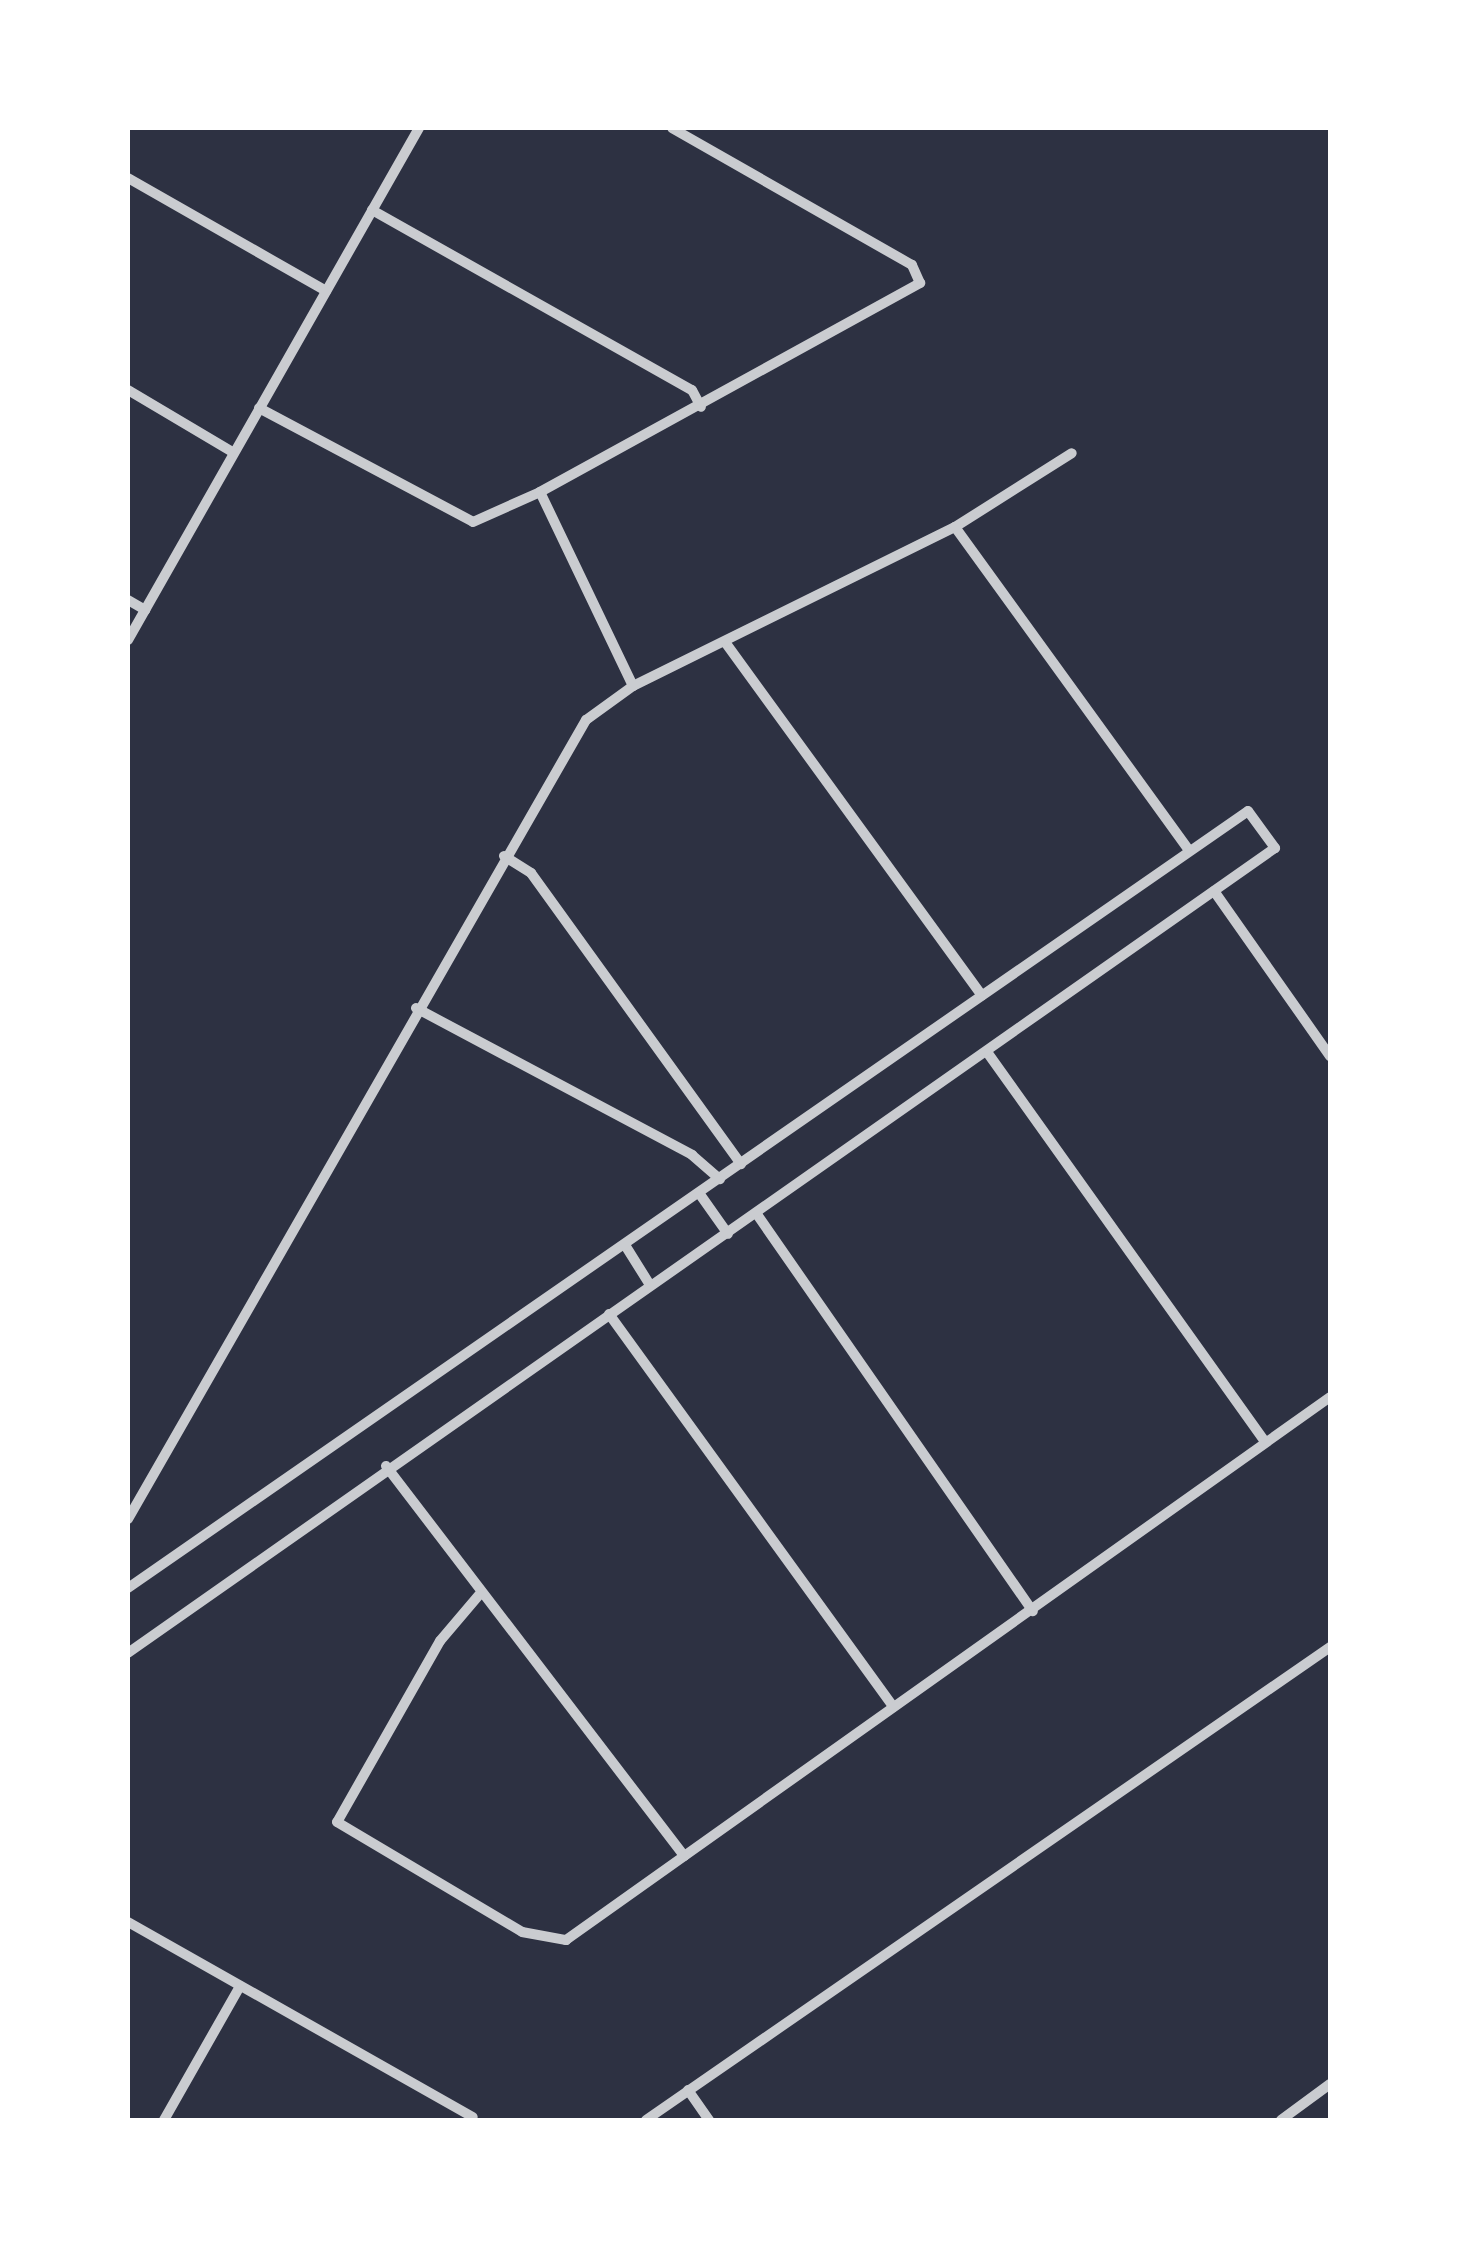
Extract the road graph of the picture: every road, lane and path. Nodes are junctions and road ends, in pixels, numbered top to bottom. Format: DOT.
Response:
graph roads {
  1 [pos="420,128"];
  2 [pos="672,128"];
  3 [pos="128,178"];
  4 [pos="372,210"];
  5 [pos="326,291"];
  6 [pos="128,390"];
  7 [pos="701,407"];
  8 [pos="259,408"];
  9 [pos="234,453"];
  10 [pos="1072,453"];
  11 [pos="540,492"];
  12 [pos="956,527"];
  13 [pos="128,600"];
  14 [pos="144,610"];
  15 [pos="128,640"];
  16 [pos="724,642"];
  17 [pos="633,686"];
  18 [pos="1189,850"];
  19 [pos="504,856"];
  20 [pos="1214,892"];
  21 [pos="982,996"];
  22 [pos="416,1008"];
  23 [pos="987,1052"];
  24 [pos="1330,1056"];
  25 [pos="741,1164"];
  26 [pos="720,1179"];
  27 [pos="699,1193"];
  28 [pos="756,1213"];
  29 [pos="728,1234"];
  30 [pos="625,1245"];
  31 [pos="650,1285"];
  32 [pos="609,1314"];
  33 [pos="1330,1397"];
  34 [pos="1266,1442"];
  35 [pos="386,1466"];
  36 [pos="128,1519"];
  37 [pos="128,1588"];
  38 [pos="478,1595"];
  39 [pos="1033,1610"];
  40 [pos="1330,1647"];
  41 [pos="128,1653"];
  42 [pos="893,1708"];
  43 [pos="684,1856"];
  44 [pos="128,1922"];
  45 [pos="240,1986"];
  46 [pos="1330,2084"];
  47 [pos="688,2090"];
  48 [pos="473,2116"];
  49 [pos="164,2120"];
  50 [pos="646,2120"];
  51 [pos="709,2120"];
  52 [pos="1281,2120"];
  1 -- 4 [label="street"];
  2 -- 7 [label="street"];
  3 -- 5 [label="street"];
  4 -- 5 [label="street"];
  4 -- 7 [label="street"];
  5 -- 8 [label="street"];
  6 -- 9 [label="street"];
  7 -- 11 [label="street"];
  8 -- 9 [label="street"];
  8 -- 11 [label="street"];
  9 -- 14 [label="street"];
  10 -- 12 [label="street"];
  11 -- 17 [label="street"];
  12 -- 16 [label="street"];
  12 -- 18 [label="street"];
  13 -- 14 [label="street"];
  14 -- 15 [label="street"];
  16 -- 17 [label="street"];
  16 -- 21 [label="street"];
  17 -- 19 [label="street"];
  18 -- 20 [label="street"];
  18 -- 21 [label="street"];
  19 -- 22 [label="street"];
  19 -- 25 [label="street"];
  20 -- 23 [label="street"];
  20 -- 24 [label="street"];
  21 -- 25 [label="street"];
  22 -- 26 [label="street"];
  22 -- 36 [label="street"];
  23 -- 28 [label="street"];
  23 -- 34 [label="street"];
  25 -- 26 [label="street"];
  26 -- 27 [label="street"];
  27 -- 29 [label="street"];
  27 -- 30 [label="street"];
  28 -- 29 [label="street"];
  28 -- 39 [label="street"];
  29 -- 31 [label="street"];
  30 -- 31 [label="street"];
  30 -- 37 [label="street"];
  31 -- 32 [label="street"];
  32 -- 35 [label="street"];
  32 -- 42 [label="street"];
  33 -- 34 [label="street"];
  34 -- 39 [label="street"];
  35 -- 38 [label="street"];
  35 -- 41 [label="street"];
  38 -- 43 [label="street"];
  38 -- 43 [label="street"];
  39 -- 42 [label="street"];
  40 -- 47 [label="street"];
  42 -- 43 [label="street"];
  44 -- 45 [label="street"];
  45 -- 48 [label="street"];
  45 -- 49 [label="street"];
  46 -- 52 [label="street"];
  47 -- 50 [label="street"];
  47 -- 51 [label="street"];
}
